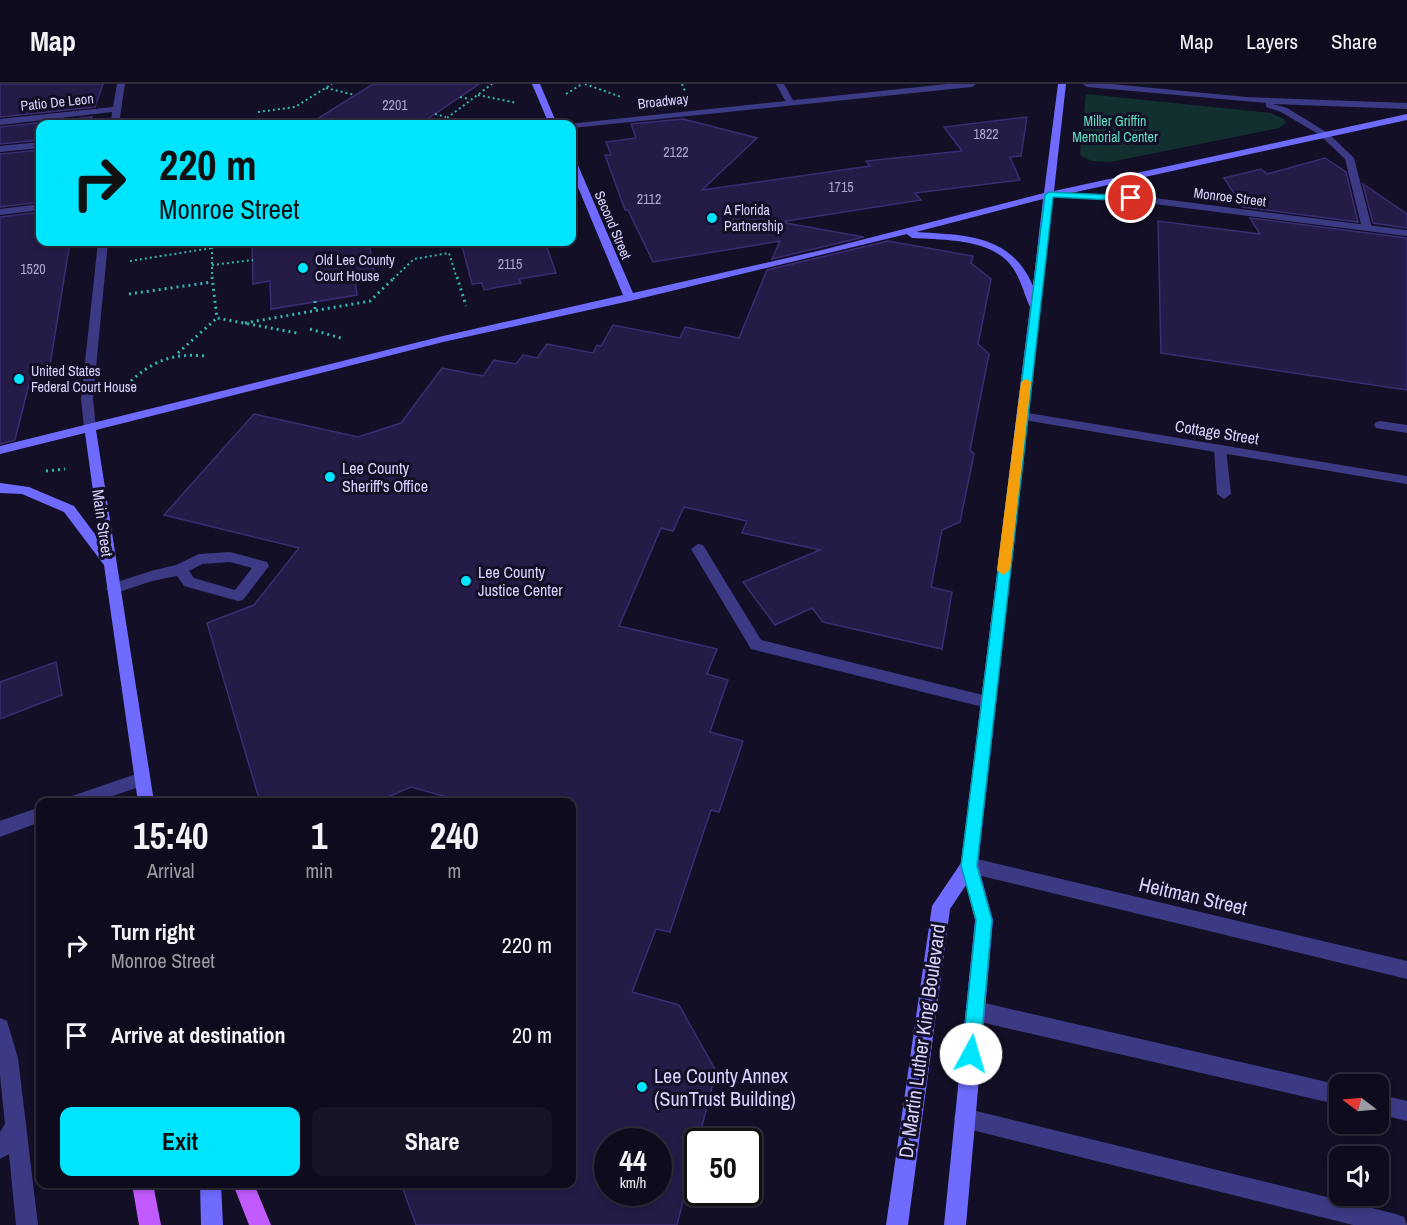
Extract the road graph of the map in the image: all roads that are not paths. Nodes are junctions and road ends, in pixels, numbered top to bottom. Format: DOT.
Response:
graph roads {
  1 [pos="121,84"];
  2 [pos="536,84"];
  3 [pos="780,84"];
  4 [pos="972,84"];
  5 [pos="1062,84"];
  6 [pos="1087,84"];
  7 [pos="1246,100"];
  8 [pos="790,102"];
  9 [pos="1407,106"];
  10 [pos="118,109"];
  11 [pos="1407,117"];
  12 [pos="116,120"];
  13 [pos="551,120"];
  14 [pos="0,122"];
  15 [pos="576,125"];
  16 [pos="1325,135"];
  17 [pos="36,145"];
  18 [pos="0,149"];
  19 [pos="576,172"];
  20 [pos="1049,195"];
  21 [pos="36,208"];
  22 [pos="0,212"];
  23 [pos="1367,228"];
  24 [pos="1407,233"];
  25 [pos="894,235"];
  26 [pos="103,246"];
  27 [pos="630,298"];
  28 [pos="1035,306"];
  29 [pos="1022,416"];
  30 [pos="1380,425"];
  31 [pos="90,428"];
  32 [pos="1407,429"];
  33 [pos="1220,449"];
  34 [pos="0,450"];
  35 [pos="1407,480"];
  36 [pos="0,488"];
  37 [pos="1224,494"];
  38 [pos="698,549"];
  39 [pos="109,563"];
  40 [pos="180,570"];
  41 [pos="112,590"];
  42 [pos="987,702"];
  43 [pos="142,779"];
  44 [pos="87,798"];
  45 [pos="145,798"];
  46 [pos="36,816"];
  47 [pos="0,829"];
  48 [pos="969,866"];
  49 [pos="1407,970"];
  50 [pos="976,1011"];
  51 [pos="0,1028"];
  52 [pos="1329,1092"];
  53 [pos="1389,1107"];
  54 [pos="1407,1111"];
  55 [pos="964,1118"];
  56 [pos="15,1128"];
  57 [pos="0,1149"];
  58 [pos="144,1188"];
  59 [pos="211,1188"];
  60 [pos="246,1188"];
  61 [pos="27,1225"];
  62 [pos="150,1225"];
  63 [pos="212,1225"];
  64 [pos="260,1225"];
  65 [pos="897,1225"];
  66 [pos="955,1225"];
  67 [pos="1396,1225"];
  1 -- 10 [label="street"];
  2 -- 13 [label="main road"];
  3 -- 8 [label="street"];
  4 -- 8 [label="street, Broadway"];
  5 -- 20 [label="main road, Dr Martin Luther King Boulevard"];
  6 -- 7 [label="street"];
  7 -- 9 [label="street"];
  7 -- 16 [label="street"];
  8 -- 15 [label="street, Broadway"];
  10 -- 12 [label="street"];
  10 -- 14 [label="street, Patio De Leon"];
  11 -- 16 [label="main road"];
  16 -- 20 [label="main road"];
  16 -- 23 [label="street"];
  17 -- 18 [label="street"];
  19 -- 27 [label="main road, Second Street"];
  20 -- 23 [label="street, Monroe Street"];
  20 -- 25 [label="main road"];
  20 -- 28 [label="main road, Dr Martin Luther King Boulevard"];
  21 -- 22 [label="street"];
  23 -- 24 [label="street, Monroe Street"];
  25 -- 27 [label="main road"];
  25 -- 28 [label="main road"];
  26 -- 31 [label="street, Main Street"];
  27 -- 31 [label="main road"];
  28 -- 29 [label="main road, Dr Martin Luther King Boulevard"];
  29 -- 33 [label="street, Cottage Street"];
  29 -- 42 [label="main road, Dr Martin Luther King Boulevard"];
  30 -- 32 [label="street"];
  31 -- 34 [label="main road"];
  31 -- 39 [label="main road, Main Street"];
  33 -- 35 [label="street, Cottage Street"];
  33 -- 37 [label="street"];
  36 -- 39 [label="main road"];
  38 -- 42 [label="street"];
  39 -- 41 [label="main road, Main Street"];
  40 -- 40 [label="street"];
  40 -- 41 [label="street"];
  41 -- 43 [label="main road, Main Street"];
  42 -- 48 [label="main road, Dr Martin Luther King Boulevard"];
  43 -- 44 [label="street"];
  43 -- 45 [label="main road, Main Street"];
  46 -- 47 [label="street"];
  48 -- 49 [label="street, Heitman Street"];
  48 -- 50 [label="main road, Dr Martin Luther King Boulevard"];
  48 -- 65 [label="main road, Dr Martin Luther King Boulevard"];
  50 -- 52 [label="street"];
  50 -- 55 [label="main road, Dr Martin Luther King Boulevard"];
  51 -- 56 [label="street"];
  53 -- 54 [label="street"];
  55 -- 66 [label="main road, Dr Martin Luther King Boulevard"];
  55 -- 67 [label="street"];
  56 -- 57 [label="street"];
  56 -- 61 [label="street"];
  58 -- 62 [label="main road"];
  59 -- 63 [label="main road"];
  60 -- 64 [label="main road"];
}
